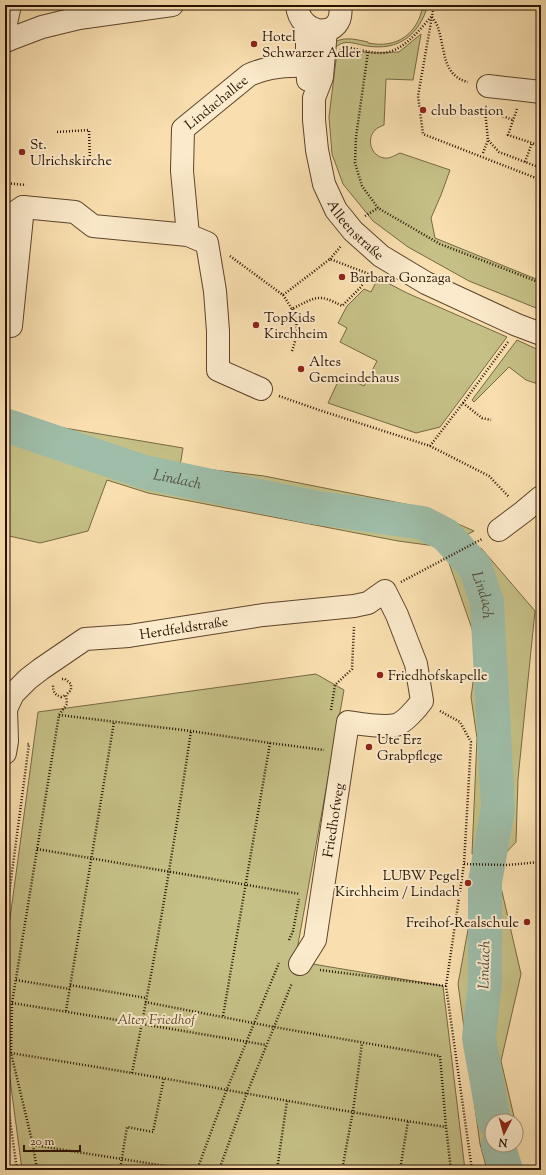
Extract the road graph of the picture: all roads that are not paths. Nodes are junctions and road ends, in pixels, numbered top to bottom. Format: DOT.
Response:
graph roads {
  1 [pos="10,5"];
  2 [pos="172,5"];
  3 [pos="340,5"];
  4 [pos="294,6"];
  5 [pos="316,28"];
  6 [pos="6,40"];
  7 [pos="307,66"];
  8 [pos="488,86"];
  9 [pos="541,92"];
  10 [pos="314,98"];
  11 [pos="14,212"];
  12 [pos="198,239"];
  13 [pos="8,325"];
  14 [pos="541,334"];
  15 [pos="261,389"];
  16 [pos="541,496"];
  17 [pos="499,530"];
  18 [pos="422,701"];
  19 [pos="5,709"];
  20 [pos="6,747"];
  21 [pos="290,962"];
  1 -- 6 [label="street"];
  2 -- 6 [label="street"];
  3 -- 5 [label="street"];
  4 -- 5 [label="street"];
  5 -- 7 [label="street, Alleenstraße"];
  5 -- 10 [label="street, Alleenstraße"];
  7 -- 10 [label="street, Alleenstraße"];
  7 -- 12 [label="street, Lindachallee"];
  8 -- 9 [label="street"];
  10 -- 14 [label="street, Alleenstraße"];
  11 -- 12 [label="street"];
  11 -- 13 [label="street"];
  12 -- 15 [label="street, Lindachallee"];
  16 -- 17 [label="street"];
  18 -- 19 [label="street, Herdfeldstraße"];
  18 -- 21 [label="street, Friedhofweg"];
  19 -- 20 [label="street"];
}
